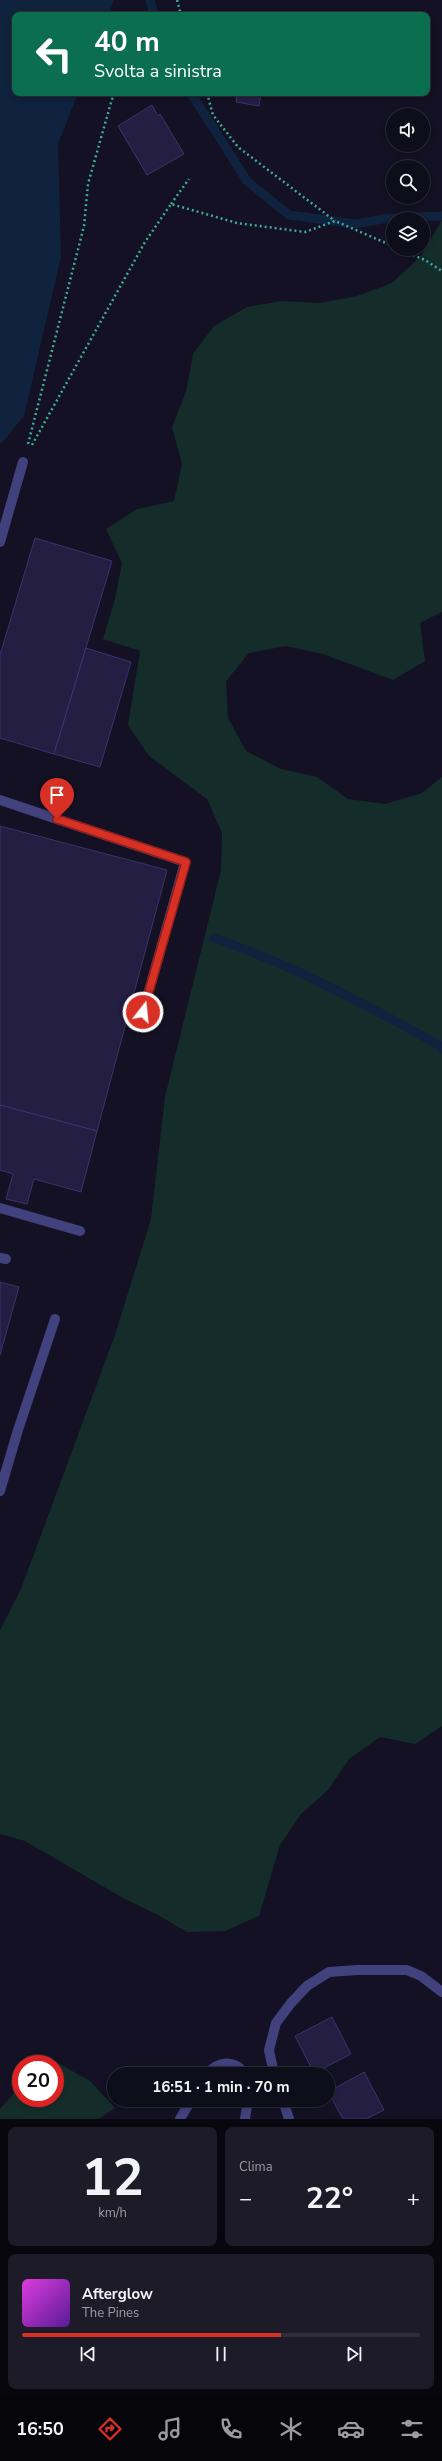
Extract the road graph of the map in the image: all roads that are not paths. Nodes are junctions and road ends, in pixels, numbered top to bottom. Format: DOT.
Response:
graph roads {
  1 [pos="23,462"];
  2 [pos="0,542"];
  3 [pos="0,800"];
  4 [pos="143,1012"];
  5 [pos="0,1208"];
  6 [pos="80,1231"];
  7 [pos="55,1319"];
  8 [pos="0,1492"];
  9 [pos="442,1992"];
  10 [pos="215,2067"];
  11 [pos="239,2067"];
  12 [pos="273,2067"];
  13 [pos="187,2107"];
  14 [pos="247,2107"];
  15 [pos="285,2107"];
  16 [pos="180,2119"];
  17 [pos="245,2119"];
  18 [pos="289,2119"];
  1 -- 2 [label="street"];
  3 -- 4 [label="street"];
  5 -- 6 [label="street"];
  7 -- 8 [label="street"];
  9 -- 12 [label="street"];
  10 -- 11 [label="street"];
  13 -- 16 [label="street"];
  14 -- 17 [label="street"];
  15 -- 18 [label="street"];
}
